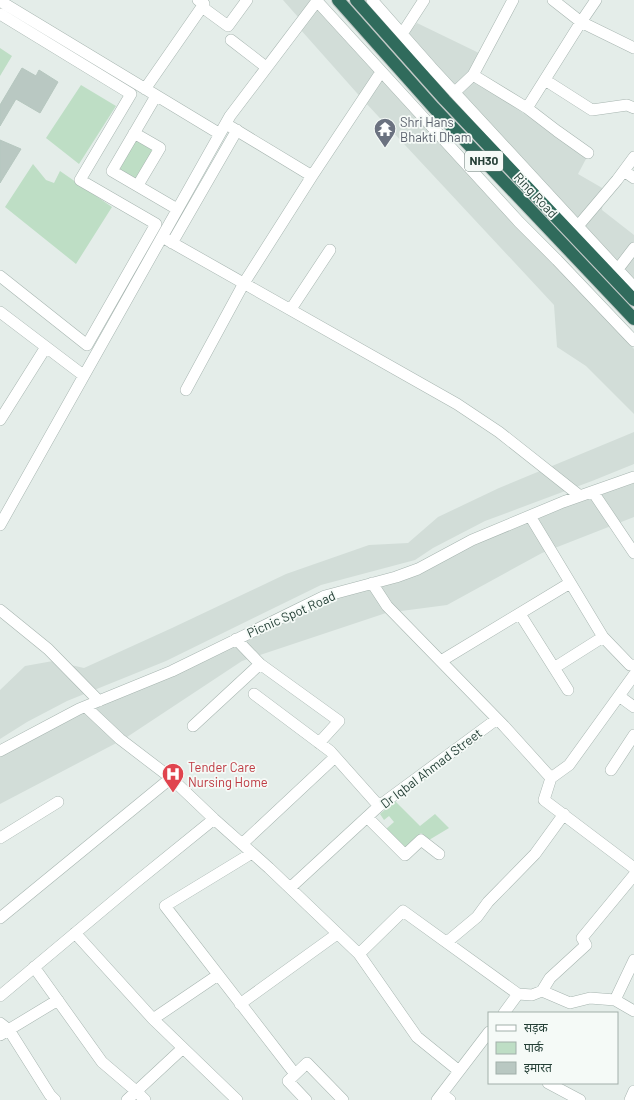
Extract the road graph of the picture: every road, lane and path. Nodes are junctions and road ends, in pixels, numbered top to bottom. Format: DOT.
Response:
graph roads {
  1 [pos="247,0"];
  2 [pos="338,0"];
  3 [pos="356,0"];
  4 [pos="372,0"];
  5 [pos="424,0"];
  6 [pos="513,0"];
  7 [pos="553,0"];
  8 [pos="596,0"];
  9 [pos="0,1"];
  10 [pos="316,1"];
  11 [pos="200,3"];
  12 [pos="0,14"];
  13 [pos="581,22"];
  14 [pos="402,34"];
  15 [pos="230,40"];
  16 [pos="634,48"];
  17 [pos="266,68"];
  18 [pos="382,72"];
  19 [pos="473,75"];
  20 [pos="545,80"];
  21 [pos="145,89"];
  22 [pos="455,92"];
  23 [pos="156,96"];
  24 [pos="528,108"];
  25 [pos="634,108"];
  26 [pos="226,123"];
  27 [pos="237,130"];
  28 [pos="134,133"];
  29 [pos="220,134"];
  30 [pos="588,153"];
  31 [pos="634,157"];
  32 [pos="624,171"];
  33 [pos="312,176"];
  34 [pos="634,178"];
  35 [pos="138,186"];
  36 [pos="177,209"];
  37 [pos="578,226"];
  38 [pos="162,237"];
  39 [pos="172,243"];
  40 [pos="634,248"];
  41 [pos="330,250"];
  42 [pos="618,269"];
  43 [pos="0,276"];
  44 [pos="244,283"];
  45 [pos="634,287"];
  46 [pos="634,300"];
  47 [pos="290,309"];
  48 [pos="0,312"];
  49 [pos="634,319"];
  50 [pos="634,341"];
  51 [pos="46,347"];
  52 [pos="83,375"];
  53 [pos="186,390"];
  54 [pos="0,420"];
  55 [pos="634,477"];
  56 [pos="593,492"];
  57 [pos="580,496"];
  58 [pos="530,516"];
  59 [pos="0,525"];
  60 [pos="634,553"];
  61 [pos="372,583"];
  62 [pos="570,583"];
  63 [pos="0,610"];
  64 [pos="520,614"];
  65 [pos="603,636"];
  66 [pos="236,639"];
  67 [pos="441,662"];
  68 [pos="260,664"];
  69 [pos="634,665"];
  70 [pos="554,668"];
  71 [pos="634,674"];
  72 [pos="568,690"];
  73 [pos="254,694"];
  74 [pos="619,696"];
  75 [pos="99,701"];
  76 [pos="86,707"];
  77 [pos="634,707"];
  78 [pos="497,719"];
  79 [pos="193,726"];
  80 [pos="634,735"];
  81 [pos="319,743"];
  82 [pos="0,751"];
  83 [pos="335,757"];
  84 [pos="611,770"];
  85 [pos="171,778"];
  86 [pos="551,778"];
  87 [pos="58,802"];
  88 [pos="379,806"];
  89 [pos="564,814"];
  90 [pos="367,817"];
  91 [pos="214,819"];
  92 [pos="0,838"];
  93 [pos="242,844"];
  94 [pos="252,853"];
  95 [pos="439,854"];
  96 [pos="634,868"];
  97 [pos="634,875"];
  98 [pos="290,888"];
  99 [pos="0,918"];
  100 [pos="74,933"];
  101 [pos="338,934"];
  102 [pos="447,942"];
  103 [pos="359,954"];
  104 [pos="634,960"];
  105 [pos="34,967"];
  106 [pos="218,975"];
  107 [pos="542,991"];
  108 [pos="518,994"];
  109 [pos="0,996"];
  110 [pos="58,1000"];
  111 [pos="615,1000"];
  112 [pos="240,1004"];
  113 [pos="634,1011"];
  114 [pos="505,1012"];
  115 [pos="154,1019"];
  116 [pos="3,1029"];
  117 [pos="488,1036"];
  118 [pos="183,1048"];
  119 [pos="459,1071"];
  120 [pos="295,1074"];
  121 [pos="550,1084"];
  122 [pos="136,1091"];
  123 [pos="634,1091"];
  124 [pos="443,1098"];
  125 [pos="55,1100"];
  126 [pos="127,1100"];
  127 [pos="145,1100"];
  128 [pos="237,1100"];
  129 [pos="306,1100"];
  130 [pos="343,1100"];
  131 [pos="580,1100"];
  132 [pos="630,1100"];
  1 -- 11 [label="street"];
  2 -- 49 [label="highway, Ring Road / NH30"];
  3 -- 46 [label="highway, Ring Road / NH30"];
  4 -- 14 [label="street"];
  5 -- 14 [label="street"];
  6 -- 19 [label="street"];
  7 -- 13 [label="street"];
  8 -- 13 [label="street"];
  9 -- 21 [label="street"];
  10 -- 17 [label="street"];
  10 -- 18 [label="street"];
  11 -- 21 [label="street"];
  12 -- 43 [label="street"];
  13 -- 16 [label="street"];
  13 -- 20 [label="street"];
  14 -- 22 [label="street"];
  15 -- 17 [label="street"];
  17 -- 26 [label="street"];
  18 -- 33 [label="street"];
  18 -- 50 [label="street"];
  19 -- 22 [label="street"];
  19 -- 24 [label="street"];
  20 -- 24 [label="street"];
  20 -- 25 [label="street"];
  21 -- 23 [label="street"];
  22 -- 37 [label="street"];
  23 -- 28 [label="street"];
  23 -- 29 [label="street"];
  24 -- 30 [label="street"];
  26 -- 27 [label="street"];
  26 -- 29 [label="street"];
  27 -- 33 [label="street"];
  27 -- 39 [label="street"];
  28 -- 35 [label="street"];
  28 -- 35 [label="street"];
  29 -- 36 [label="street"];
  31 -- 32 [label="street"];
  32 -- 34 [label="street"];
  32 -- 37 [label="street"];
  33 -- 44 [label="street"];
  35 -- 36 [label="street"];
  36 -- 38 [label="street"];
  37 -- 42 [label="street"];
  38 -- 39 [label="street"];
  38 -- 52 [label="street"];
  39 -- 44 [label="street"];
  40 -- 42 [label="street"];
  41 -- 47 [label="street"];
  42 -- 45 [label="street"];
  44 -- 47 [label="street"];
  44 -- 53 [label="street"];
  47 -- 57 [label="street"];
  48 -- 51 [label="street"];
  51 -- 52 [label="street"];
  51 -- 54 [label="street"];
  52 -- 59 [label="street"];
  55 -- 56 [label="street, Picnic Spot Road"];
  56 -- 57 [label="street, Picnic Spot Road"];
  56 -- 60 [label="street"];
  57 -- 58 [label="street, Picnic Spot Road"];
  58 -- 61 [label="street, Picnic Spot Road"];
  58 -- 62 [label="street"];
  61 -- 66 [label="street, Picnic Spot Road"];
  61 -- 67 [label="street"];
  62 -- 64 [label="street"];
  62 -- 65 [label="street"];
  63 -- 75 [label="street"];
  64 -- 67 [label="street"];
  64 -- 70 [label="street"];
  65 -- 69 [label="street"];
  65 -- 70 [label="street"];
  66 -- 68 [label="street"];
  66 -- 75 [label="street, Picnic Spot Road"];
  67 -- 78 [label="street"];
  68 -- 79 [label="street"];
  68 -- 81 [label="street"];
  70 -- 72 [label="street"];
  71 -- 74 [label="street"];
  73 -- 81 [label="street"];
  74 -- 77 [label="street"];
  74 -- 86 [label="street"];
  75 -- 76 [label="street, Picnic Spot Road"];
  76 -- 82 [label="street, Picnic Spot Road"];
  76 -- 85 [label="street"];
  78 -- 86 [label="street"];
  78 -- 88 [label="street, Dr Iqbal Ahmad Street"];
  80 -- 84 [label="street"];
  81 -- 83 [label="street"];
  83 -- 88 [label="street"];
  83 -- 93 [label="street"];
  85 -- 91 [label="street"];
  85 -- 99 [label="street"];
  86 -- 89 [label="street"];
  87 -- 92 [label="street"];
  88 -- 90 [label="street, Dr Iqbal Ahmad Street"];
  89 -- 96 [label="street"];
  89 -- 102 [label="street"];
  90 -- 95 [label="street, Dr Iqbal Ahmad Street"];
  90 -- 98 [label="street, Dr Iqbal Ahmad Street"];
  91 -- 93 [label="street"];
  91 -- 100 [label="street"];
  93 -- 94 [label="street"];
  94 -- 98 [label="street"];
  94 -- 106 [label="street"];
  97 -- 107 [label="street"];
  98 -- 101 [label="street"];
  100 -- 105 [label="street"];
  100 -- 115 [label="street"];
  101 -- 103 [label="street"];
  101 -- 112 [label="street"];
  102 -- 103 [label="street"];
  102 -- 108 [label="street"];
  103 -- 119 [label="street"];
  104 -- 111 [label="street"];
  105 -- 109 [label="street"];
  105 -- 110 [label="street"];
  106 -- 112 [label="street"];
  106 -- 115 [label="street"];
  107 -- 108 [label="street"];
  107 -- 111 [label="street"];
  108 -- 114 [label="street"];
  110 -- 116 [label="street"];
  110 -- 122 [label="street"];
  111 -- 113 [label="street"];
  112 -- 120 [label="street"];
  115 -- 118 [label="street"];
  116 -- 125 [label="street"];
  117 -- 119 [label="street"];
  118 -- 122 [label="street"];
  118 -- 128 [label="street"];
  119 -- 124 [label="street"];
  120 -- 129 [label="street"];
  120 -- 130 [label="street"];
  121 -- 131 [label="street"];
  122 -- 126 [label="street"];
  122 -- 127 [label="street"];
  123 -- 132 [label="street"];
}
